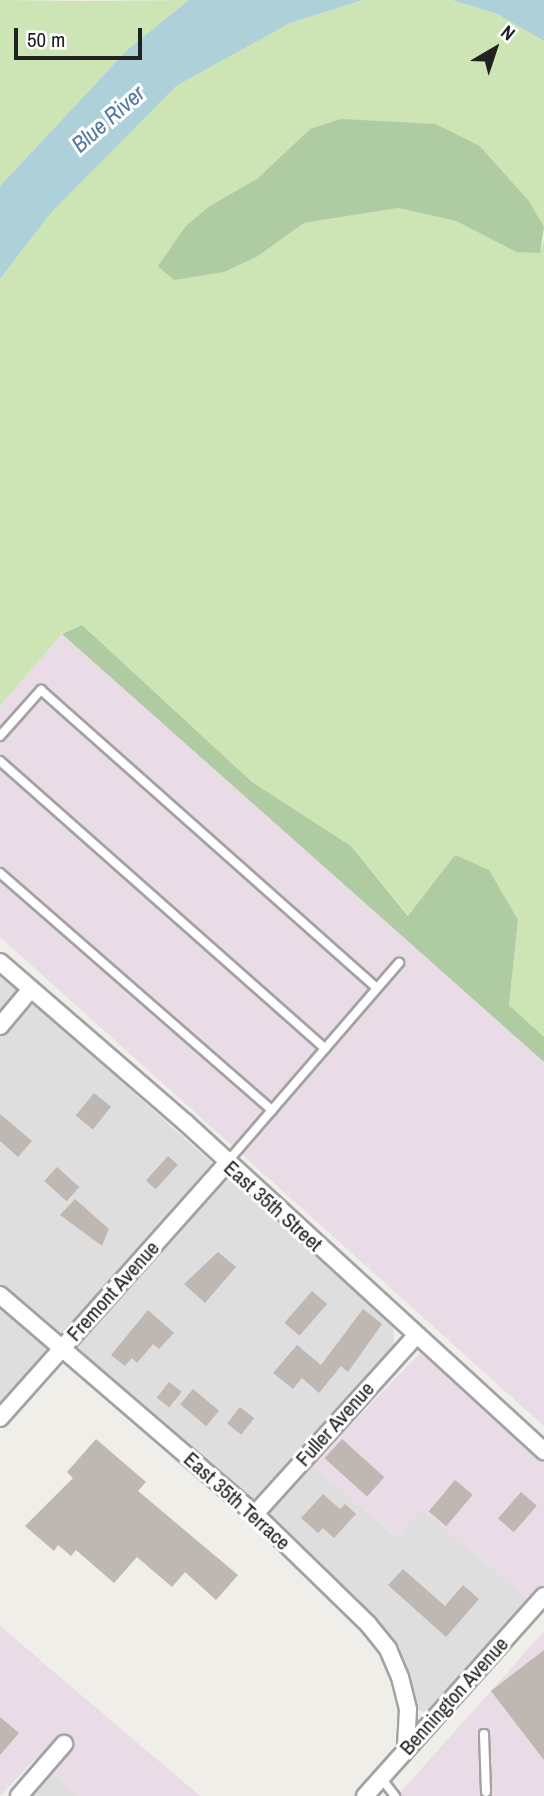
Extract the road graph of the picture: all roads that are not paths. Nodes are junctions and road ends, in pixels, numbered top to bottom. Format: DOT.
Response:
graph roads {
  1 [pos="0,736"];
  2 [pos="0,761"];
  3 [pos="0,873"];
  4 [pos="0,962"];
  5 [pos="399,962"];
  6 [pos="377,988"];
  7 [pos="31,989"];
  8 [pos="0,1026"];
  9 [pos="325,1049"];
  10 [pos="271,1110"];
  11 [pos="226,1164"];
  12 [pos="0,1295"];
  13 [pos="416,1336"];
  14 [pos="61,1350"];
  15 [pos="0,1418"];
  16 [pos="544,1451"];
  17 [pos="255,1514"];
  18 [pos="544,1596"];
  19 [pos="484,1734"];
  20 [pos="64,1744"];
  21 [pos="406,1748"];
  22 [pos="381,1778"];
  23 [pos="486,1792"];
  24 [pos="19,1796"];
  25 [pos="365,1796"];
  26 [pos="395,1796"];
  1 -- 6 [label="lane"];
  2 -- 9 [label="lane"];
  3 -- 10 [label="lane"];
  4 -- 7 [label="street, East 35th Street"];
  5 -- 6 [label="lane"];
  6 -- 9 [label="lane"];
  7 -- 8 [label="street"];
  7 -- 11 [label="street, East 35th Street"];
  9 -- 10 [label="lane"];
  10 -- 11 [label="lane"];
  11 -- 13 [label="street, East 35th Street"];
  11 -- 14 [label="street, Fremont Avenue"];
  12 -- 14 [label="street, East 35th Terrace"];
  13 -- 16 [label="street, East 35th Street"];
  13 -- 17 [label="street, Fuller Avenue"];
  14 -- 15 [label="street, Fremont Avenue"];
  14 -- 17 [label="street, East 35th Terrace"];
  17 -- 21 [label="street, East 35th Terrace"];
  18 -- 21 [label="street, Bennington Avenue"];
  19 -- 23 [label="lane"];
  20 -- 24 [label="street"];
  21 -- 22 [label="street, Bennington Avenue"];
  22 -- 25 [label="street, Bennington Avenue"];
  22 -- 26 [label="lane"];
}
